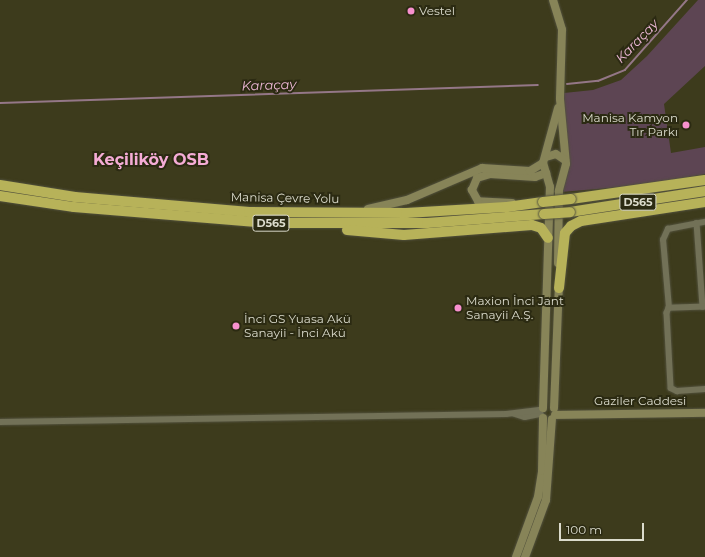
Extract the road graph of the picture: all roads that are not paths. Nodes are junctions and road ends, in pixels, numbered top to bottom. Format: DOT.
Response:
graph roads {
  1 [pos="553,0"];
  2 [pos="560,99"];
  3 [pos="545,160"];
  4 [pos="565,160"];
  5 [pos="546,173"];
  6 [pos="562,174"];
  7 [pos="705,180"];
  8 [pos="0,185"];
  9 [pos="705,191"];
  10 [pos="0,196"];
  11 [pos="705,202"];
  12 [pos="531,203"];
  13 [pos="316,212"];
  14 [pos="705,222"];
  15 [pos="697,223"];
  16 [pos="311,224"];
  17 [pos="548,238"];
  18 [pos="559,288"];
  19 [pos="704,307"];
  20 [pos="669,308"];
  21 [pos="705,389"];
  22 [pos="548,413"];
  23 [pos="705,413"];
  24 [pos="0,422"];
  25 [pos="516,557"];
  26 [pos="525,557"];
  1 -- 2 [label="street"];
  2 -- 3 [label="street"];
  2 -- 4 [label="street"];
  3 -- 4 [label="street"];
  3 -- 5 [label="street"];
  3 -- 13 [label="street"];
  4 -- 6 [label="street"];
  5 -- 6 [label="street"];
  5 -- 12 [label="street"];
  5 -- 17 [label="street"];
  6 -- 18 [label="street"];
  7 -- 12 [label="highway, Manisa Çevre Yolu / D565, bridge"];
  8 -- 13 [label="highway, Manisa Çevre Yolu / D565"];
  9 -- 16 [label="highway, Manisa Çevre Yolu / D565, bridge"];
  10 -- 16 [label="highway, Manisa Çevre Yolu / D565"];
  11 -- 18 [label="highway"];
  12 -- 13 [label="highway, Manisa Çevre Yolu / D565"];
  14 -- 15 [label="street"];
  15 -- 19 [label="street"];
  15 -- 20 [label="street"];
  16 -- 17 [label="highway"];
  17 -- 22 [label="street"];
  18 -- 22 [label="street"];
  19 -- 20 [label="street"];
  20 -- 21 [label="street"];
  22 -- 23 [label="street, Gaziler Caddesi"];
  22 -- 24 [label="street"];
  22 -- 25 [label="street"];
  22 -- 26 [label="street"];
}
